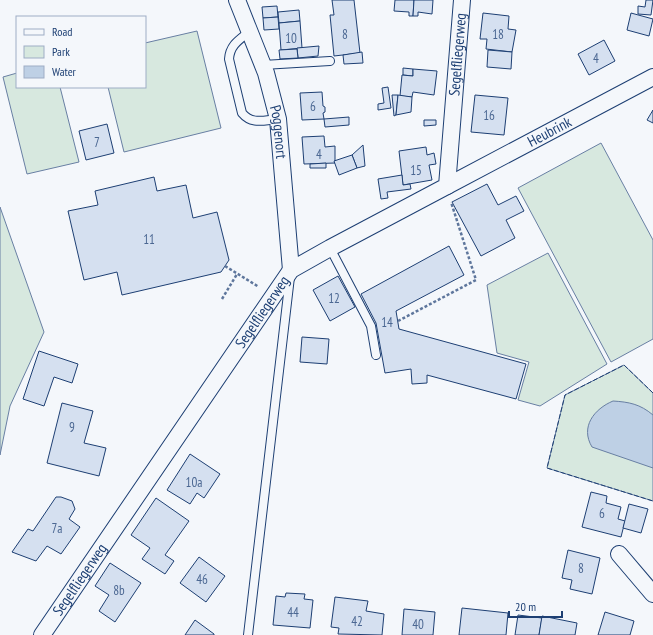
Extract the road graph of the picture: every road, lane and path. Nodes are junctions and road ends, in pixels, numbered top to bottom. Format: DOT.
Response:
graph roads {
  1 [pos="237,0"];
  2 [pos="462,0"];
  3 [pos="249,32"];
  4 [pos="330,61"];
  5 [pos="263,65"];
  6 [pos="653,77"];
  7 [pos="278,119"];
  8 [pos="446,186"];
  9 [pos="330,248"];
  10 [pos="225,266"];
  11 [pos="291,270"];
  12 [pos="237,274"];
  13 [pos="274,296"];
  14 [pos="222,299"];
  15 [pos="398,321"];
  16 [pos="376,354"];
  17 [pos="619,554"];
  18 [pos="653,594"];
  19 [pos="42,635"];
  20 [pos="248,635"];
  1 -- 3 [label="street, Poggenort"];
  2 -- 8 [label="street, Segelfliegerweg"];
  3 -- 5 [label="street, Poggenort"];
  3 -- 7 [label="lane"];
  4 -- 5 [label="lane"];
  5 -- 7 [label="street, Poggenort"];
  6 -- 8 [label="street, Heubrink"];
  7 -- 11 [label="street, Poggenort"];
  8 -- 9 [label="street, Segelfliegerweg"];
  8 -- 15 [label="path"];
  9 -- 11 [label="street, Segelfliegerweg"];
  9 -- 16 [label="lane"];
  10 -- 12 [label="path"];
  11 -- 13 [label="street, Segelfliegerweg"];
  11 -- 20 [label="lane"];
  12 -- 13 [label="path"];
  12 -- 14 [label="path"];
  13 -- 19 [label="street, Segelfliegerweg"];
  17 -- 18 [label="street"];
}
